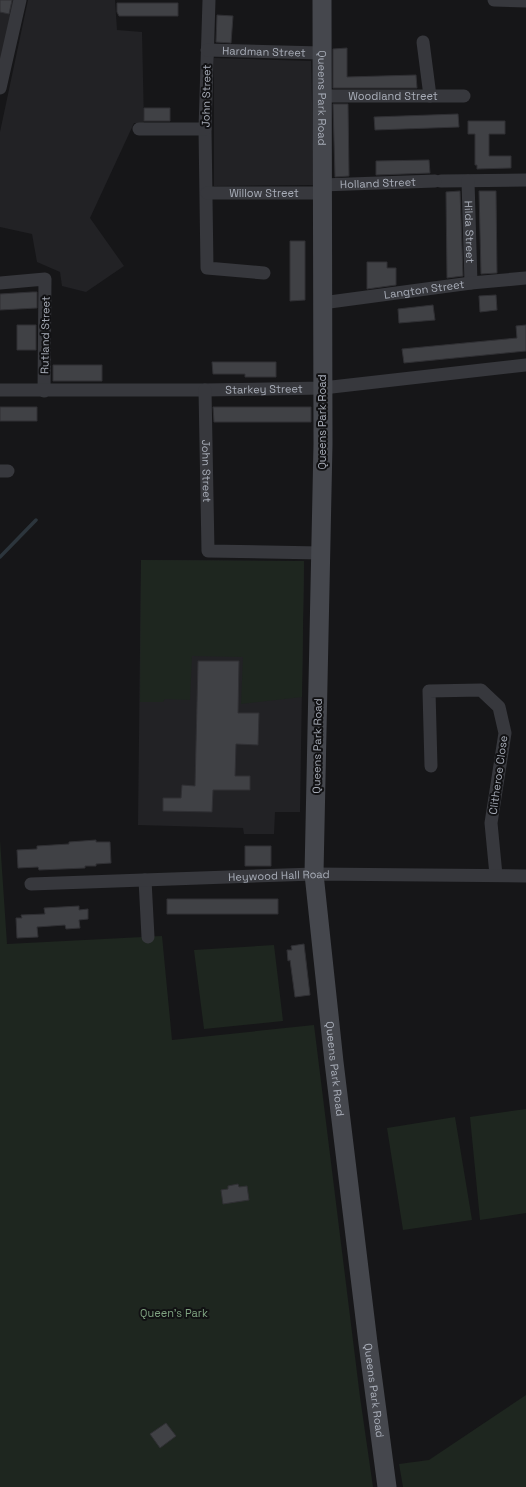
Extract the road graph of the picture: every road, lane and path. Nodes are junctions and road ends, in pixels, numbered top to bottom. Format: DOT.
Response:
graph roads {
  1 [pos="20,0"];
  2 [pos="209,0"];
  3 [pos="322,0"];
  4 [pos="494,0"];
  5 [pos="526,1"];
  6 [pos="424,42"];
  7 [pos="207,50"];
  8 [pos="322,53"];
  9 [pos="0,88"];
  10 [pos="322,96"];
  11 [pos="430,96"];
  12 [pos="464,96"];
  13 [pos="139,129"];
  14 [pos="205,129"];
  15 [pos="526,180"];
  16 [pos="468,181"];
  17 [pos="322,189"];
  18 [pos="207,193"];
  19 [pos="264,273"];
  20 [pos="526,278"];
  21 [pos="0,283"];
  22 [pos="471,283"];
  23 [pos="322,303"];
  24 [pos="526,365"];
  25 [pos="323,388"];
  26 [pos="0,390"];
  27 [pos="205,390"];
  28 [pos="44,391"];
  29 [pos="321,553"];
  30 [pos="431,766"];
  31 [pos="314,874"];
  32 [pos="496,875"];
  33 [pos="526,876"];
  34 [pos="145,880"];
  35 [pos="31,884"];
  36 [pos="148,937"];
  37 [pos="387,1487"];
  1 -- 9 [label="street"];
  2 -- 7 [label="street, John Street"];
  3 -- 8 [label="street, Queens Park Road"];
  4 -- 5 [label="street"];
  6 -- 11 [label="street"];
  7 -- 8 [label="street, Hardman Street"];
  7 -- 14 [label="street, John Street"];
  8 -- 10 [label="street, Queens Park Road"];
  10 -- 11 [label="street, Woodland Street"];
  10 -- 17 [label="street, Queens Park Road"];
  11 -- 12 [label="street, Woodland Street"];
  13 -- 14 [label="street"];
  14 -- 18 [label="street, John Street"];
  15 -- 16 [label="street, Holland Street"];
  16 -- 17 [label="street, Holland Street"];
  16 -- 22 [label="street, Hilda Street"];
  17 -- 18 [label="street, Willow Street"];
  17 -- 23 [label="street, Queens Park Road"];
  18 -- 19 [label="street, John Street"];
  20 -- 22 [label="street, Langton Street"];
  21 -- 28 [label="street, Rutland Street"];
  22 -- 23 [label="street, Langton Street"];
  23 -- 25 [label="street, Queens Park Road"];
  24 -- 25 [label="street, Starkey Street"];
  25 -- 27 [label="street, Starkey Street"];
  25 -- 29 [label="street, Queens Park Road"];
  26 -- 28 [label="street, Starkey Street"];
  27 -- 28 [label="street, Starkey Street"];
  27 -- 29 [label="street, John Street"];
  29 -- 31 [label="street, Queens Park Road"];
  30 -- 32 [label="street, Clitheroe Close"];
  31 -- 32 [label="street, Heywood Hall Road"];
  31 -- 34 [label="street, Heywood Hall Road"];
  31 -- 37 [label="street, Queens Park Road"];
  32 -- 33 [label="street, Heywood Hall Road"];
  34 -- 35 [label="street, Heywood Hall Road"];
  34 -- 36 [label="street"];
}
